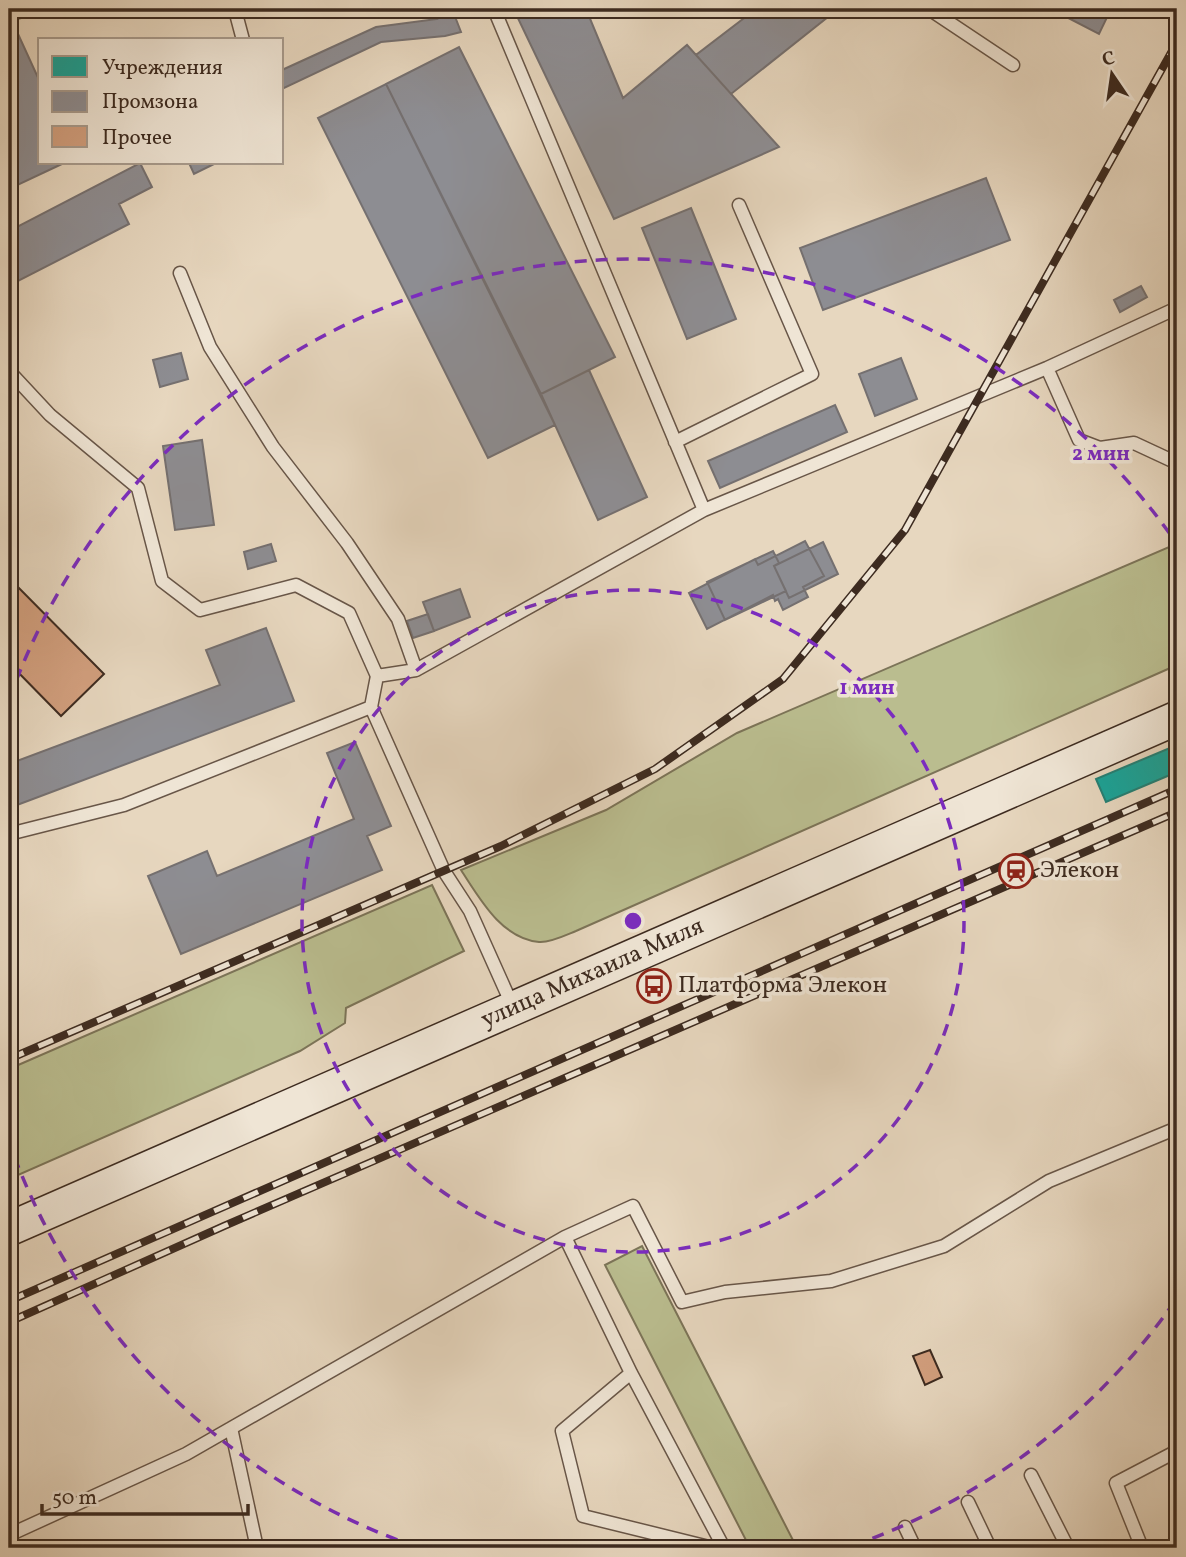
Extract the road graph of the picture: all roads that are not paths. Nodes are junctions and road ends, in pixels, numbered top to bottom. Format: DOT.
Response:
graph roads {
  1 [pos="240,9"];
  2 [pos="494,9"];
  3 [pos="929,9"];
  4 [pos="242,38"];
  5 [pos="1013,65"];
  6 [pos="739,205"];
  7 [pos="180,273"];
  8 [pos="1177,308"];
  9 [pos="1047,368"];
  10 [pos="9,371"];
  11 [pos="675,442"];
  12 [pos="1177,463"];
  13 [pos="704,510"];
  14 [pos="416,670"];
  15 [pos="377,676"];
  16 [pos="371,707"];
  17 [pos="1177,718"];
  18 [pos="9,834"];
  19 [pos="513,1007"];
  20 [pos="1177,1128"];
  21 [pos="9,1229"];
  22 [pos="565,1237"];
  23 [pos="631,1373"];
  24 [pos="231,1428"];
  25 [pos="1177,1451"];
  26 [pos="1031,1475"];
  27 [pos="968,1502"];
  28 [pos="905,1527"];
  29 [pos="9,1535"];
  30 [pos="257,1548"];
  31 [pos="713,1548"];
  32 [pos="723,1548"];
  33 [pos="915,1548"];
  34 [pos="990,1548"];
  35 [pos="1068,1548"];
  36 [pos="1142,1548"];
  1 -- 4 [label="lane"];
  2 -- 11 [label="lane"];
  3 -- 5 [label="lane"];
  6 -- 11 [label="lane"];
  7 -- 14 [label="lane"];
  8 -- 9 [label="lane"];
  9 -- 12 [label="lane"];
  9 -- 13 [label="lane"];
  10 -- 15 [label="lane"];
  11 -- 13 [label="lane"];
  13 -- 14 [label="lane"];
  14 -- 15 [label="lane"];
  15 -- 16 [label="lane"];
  16 -- 18 [label="lane"];
  16 -- 19 [label="lane"];
  17 -- 19 [label="main road, улица Михаила Миля"];
  19 -- 21 [label="main road, улица Михаила Миля"];
  20 -- 22 [label="lane"];
  22 -- 23 [label="lane"];
  22 -- 24 [label="lane"];
  23 -- 31 [label="lane"];
  23 -- 32 [label="lane"];
  24 -- 29 [label="lane"];
  24 -- 30 [label="lane"];
  25 -- 36 [label="lane"];
  26 -- 35 [label="lane"];
  27 -- 34 [label="lane"];
  28 -- 33 [label="lane"];
}
